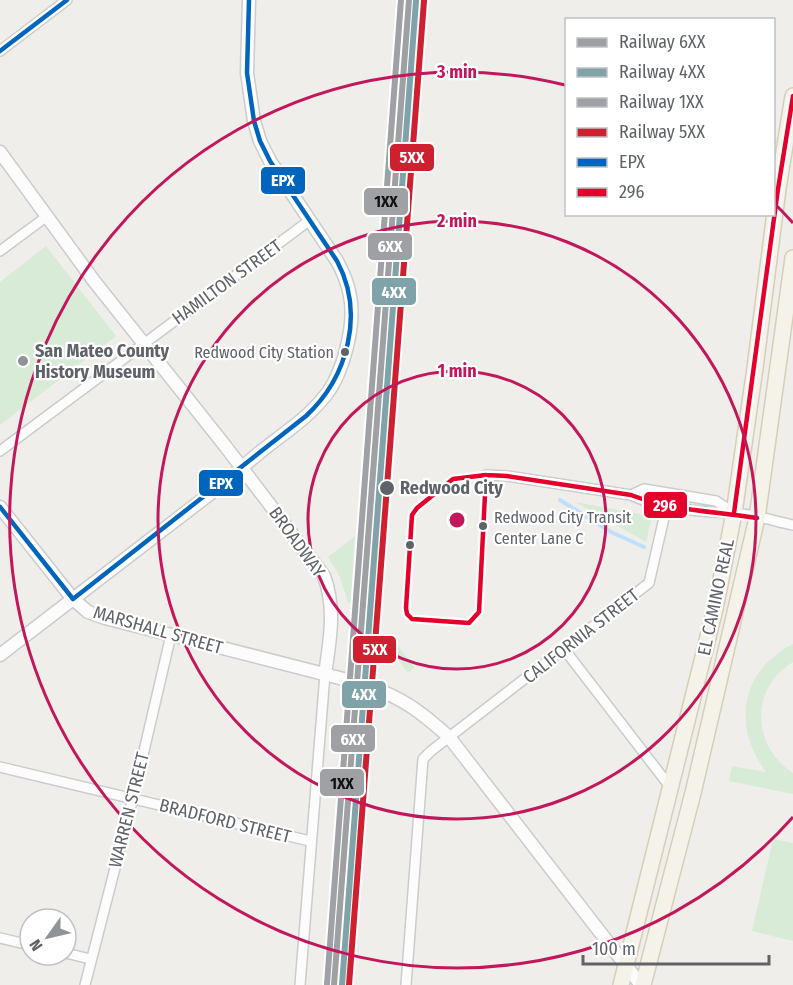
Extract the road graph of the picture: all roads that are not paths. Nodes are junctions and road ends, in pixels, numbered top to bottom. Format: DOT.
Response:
graph roads {
  1 [pos="67,0"];
  2 [pos="249,0"];
  3 [pos="0,51"];
  4 [pos="793,96"];
  5 [pos="0,152"];
  6 [pos="775,212"];
  7 [pos="775,216"];
  8 [pos="46,217"];
  9 [pos="310,220"];
  10 [pos="0,251"];
  11 [pos="793,258"];
  12 [pos="144,343"];
  13 [pos="0,451"];
  14 [pos="243,468"];
  15 [pos="486,475"];
  16 [pos="631,495"];
  17 [pos="667,505"];
  18 [pos="0,507"];
  19 [pos="734,513"];
  20 [pos="757,518"];
  21 [pos="793,525"];
  22 [pos="73,599"];
  23 [pos="171,635"];
  24 [pos="564,649"];
  25 [pos="0,655"];
  26 [pos="325,674"];
  27 [pos="449,737"];
  28 [pos="0,767"];
  29 [pos="671,788"];
  30 [pos="133,798"];
  31 [pos="310,842"];
  32 [pos="0,938"];
  33 [pos="18,942"];
  34 [pos="78,956"];
  35 [pos="90,959"];
  36 [pos="626,966"];
  37 [pos="85,985"];
  38 [pos="300,985"];
  39 [pos="406,985"];
  40 [pos="621,985"];
  41 [pos="642,985"];
  1 -- 3 [label="street"];
  2 -- 9 [label="street"];
  4 -- 6 [label="main road, EL CAMINO REAL"];
  5 -- 8 [label="street, BROADWAY"];
  7 -- 19 [label="main road, EL CAMINO REAL"];
  8 -- 10 [label="street"];
  8 -- 12 [label="street, BROADWAY"];
  9 -- 12 [label="street, HAMILTON STREET"];
  9 -- 14 [label="street"];
  11 -- 20 [label="main road, EL CAMINO REAL"];
  12 -- 13 [label="street, HAMILTON STREET"];
  12 -- 14 [label="street, BROADWAY"];
  14 -- 22 [label="street"];
  14 -- 26 [label="street, BROADWAY"];
  15 -- 16 [label="street"];
  16 -- 17 [label="street"];
  16 -- 19 [label="street"];
  17 -- 19 [label="street"];
  17 -- 24 [label="street, CALIFORNIA STREET"];
  18 -- 22 [label="street, MARSHALL STREET"];
  19 -- 20 [label="street"];
  19 -- 29 [label="main road, EL CAMINO REAL"];
  20 -- 21 [label="street"];
  20 -- 41 [label="main road, EL CAMINO REAL"];
  22 -- 23 [label="street, MARSHALL STREET"];
  22 -- 25 [label="street"];
  23 -- 26 [label="street, MARSHALL STREET"];
  23 -- 30 [label="street, WARREN STREET"];
  24 -- 27 [label="street, CALIFORNIA STREET"];
  24 -- 29 [label="street"];
  26 -- 27 [label="street"];
  26 -- 31 [label="street"];
  27 -- 36 [label="street"];
  27 -- 39 [label="street, CALIFORNIA STREET"];
  28 -- 30 [label="street, BRADFORD STREET"];
  29 -- 36 [label="main road, EL CAMINO REAL"];
  30 -- 31 [label="street, BRADFORD STREET"];
  30 -- 35 [label="street, WARREN STREET"];
  31 -- 38 [label="street"];
  32 -- 33 [label="street"];
  34 -- 35 [label="street"];
  35 -- 37 [label="street, WARREN STREET"];
  36 -- 40 [label="main road, EL CAMINO REAL"];
  36 -- 41 [label="street"];
}
